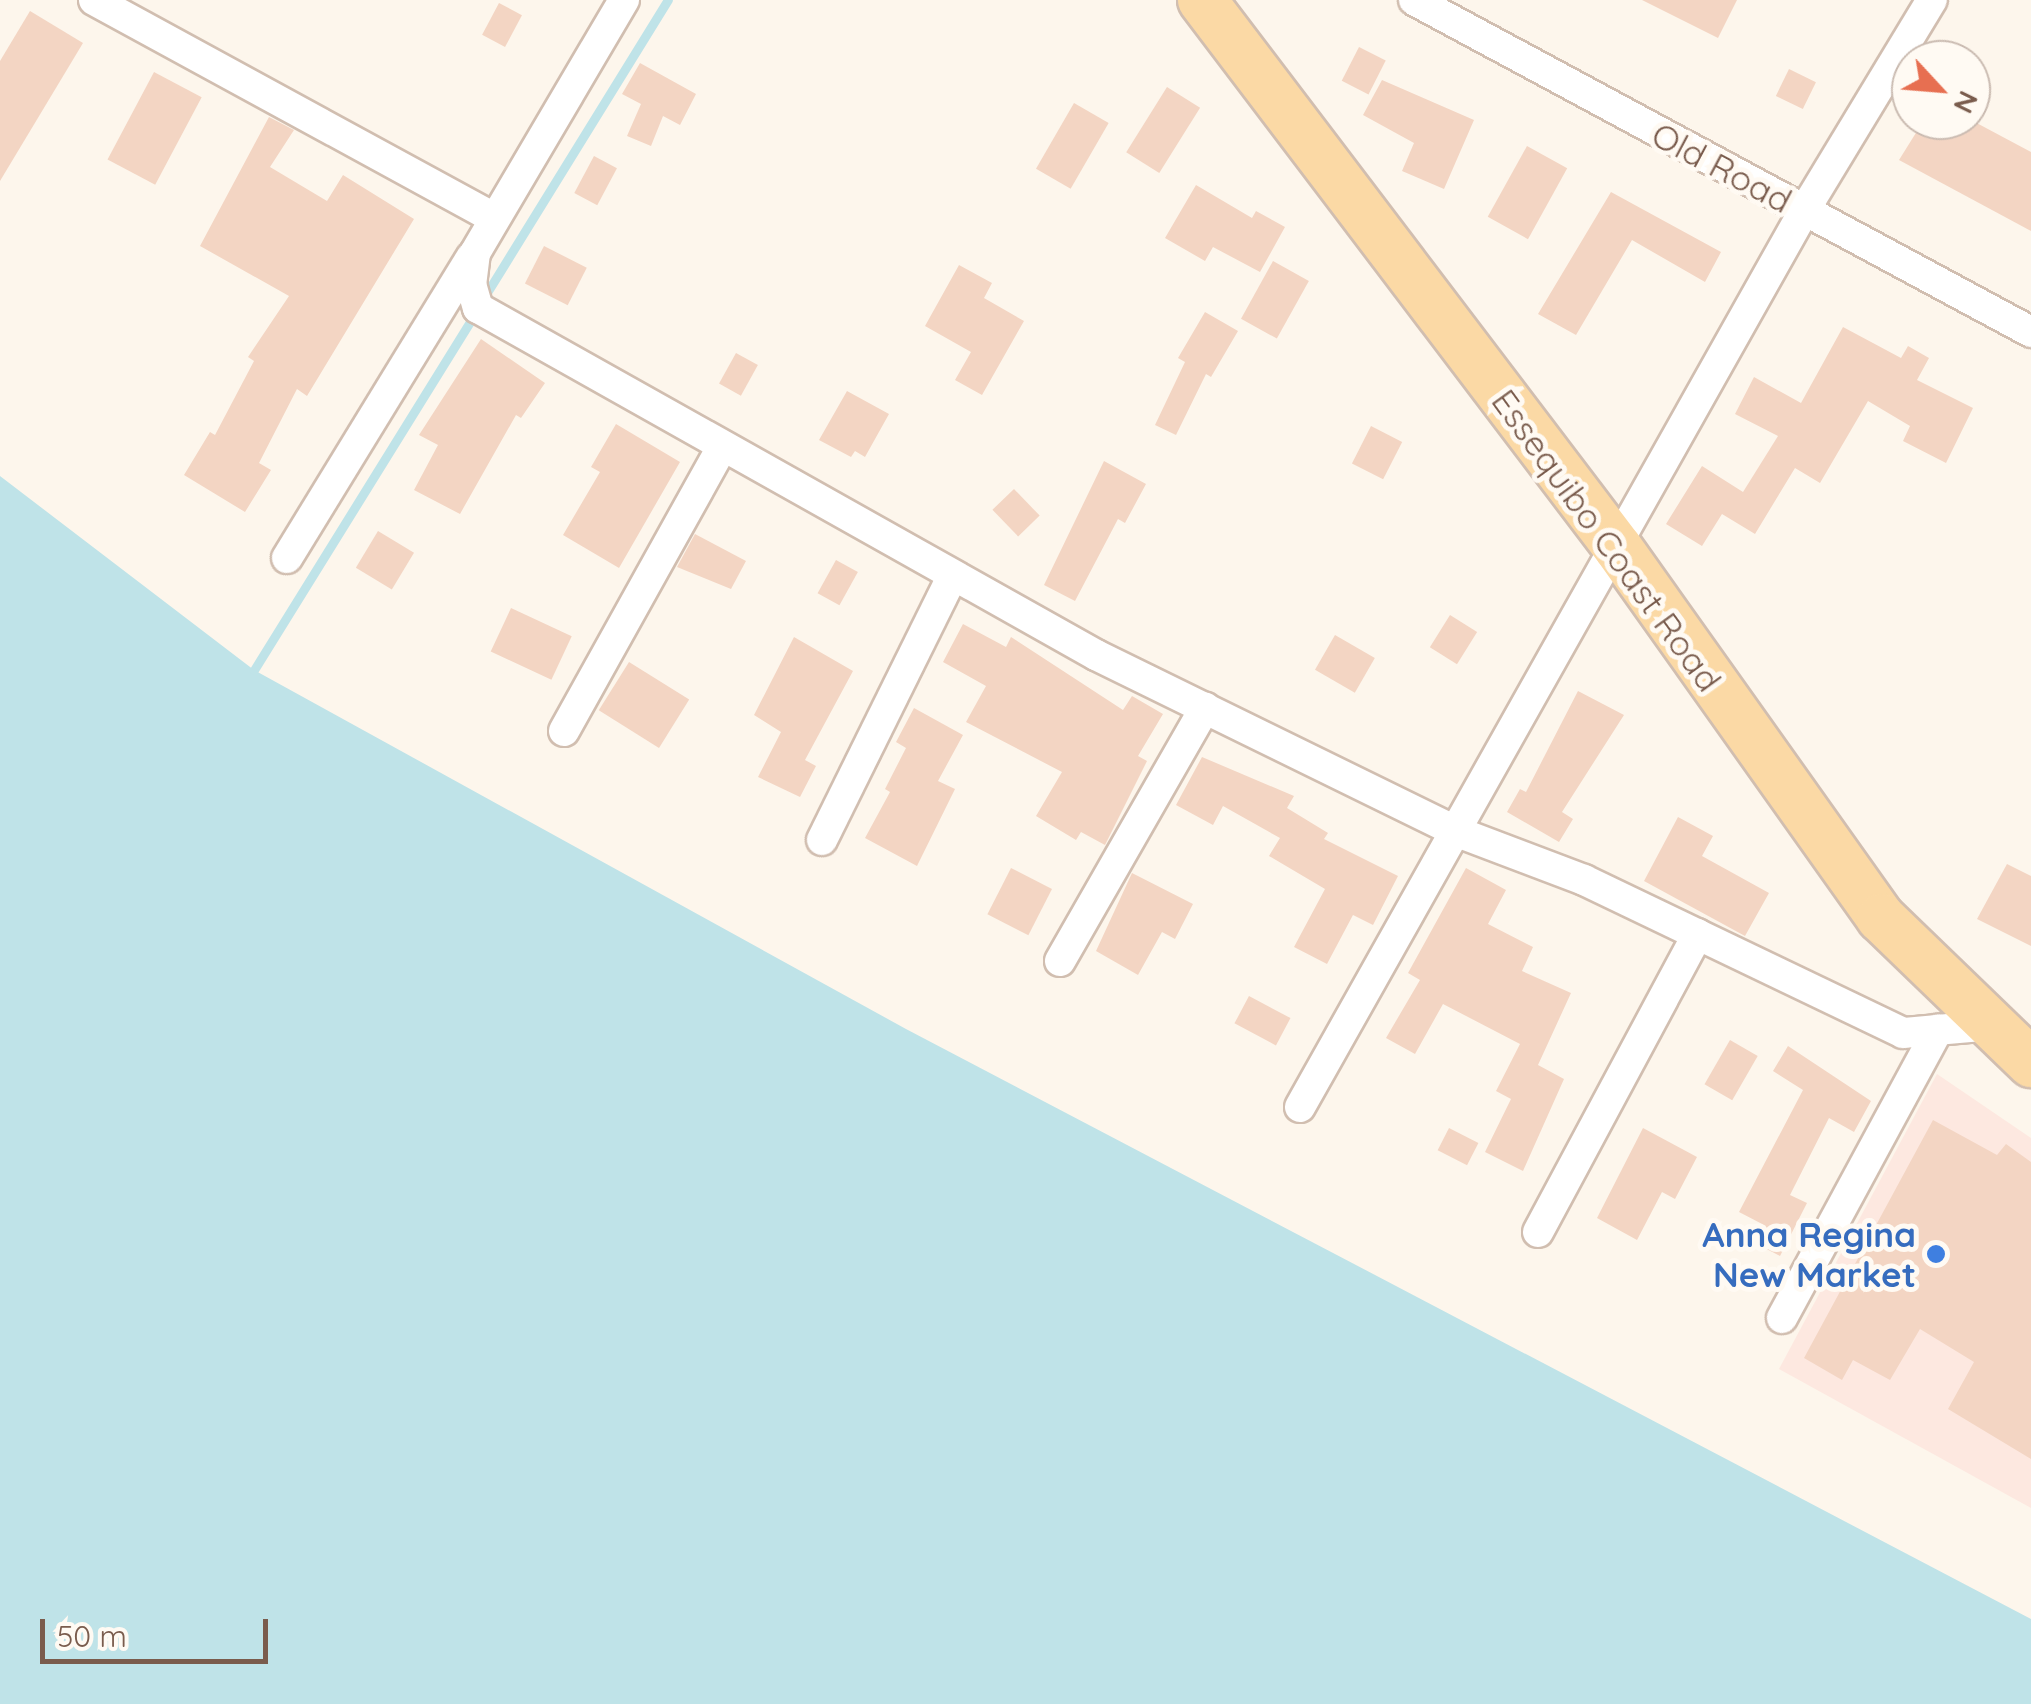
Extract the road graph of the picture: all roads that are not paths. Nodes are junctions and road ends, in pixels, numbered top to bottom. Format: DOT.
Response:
graph roads {
  1 [pos="94,0"];
  2 [pos="624,0"];
  3 [pos="1202,0"];
  4 [pos="1414,0"];
  5 [pos="1932,0"];
  6 [pos="1804,211"];
  7 [pos="494,218"];
  8 [pos="474,253"];
  9 [pos="2031,332"];
  10 [pos="720,449"];
  11 [pos="1618,548"];
  12 [pos="287,558"];
  13 [pos="952,577"];
  14 [pos="1205,708"];
  15 [pos="564,731"];
  16 [pos="1455,831"];
  17 [pos="822,840"];
  18 [pos="1698,934"];
  19 [pos="1060,961"];
  20 [pos="1992,1026"];
  21 [pos="1938,1030"];
  22 [pos="2031,1063"];
  23 [pos="1300,1107"];
  24 [pos="1538,1232"];
  25 [pos="1782,1318"];
  1 -- 7 [label="street"];
  2 -- 7 [label="street"];
  3 -- 11 [label="main road, Essequibo Coast Road"];
  4 -- 6 [label="street, Old Road"];
  5 -- 6 [label="street"];
  6 -- 9 [label="street, Old Road"];
  6 -- 11 [label="street"];
  7 -- 8 [label="street"];
  8 -- 10 [label="street"];
  8 -- 12 [label="street"];
  10 -- 13 [label="street"];
  10 -- 15 [label="street"];
  11 -- 16 [label="street"];
  11 -- 20 [label="main road, Essequibo Coast Road"];
  13 -- 14 [label="street"];
  13 -- 17 [label="street"];
  14 -- 16 [label="street"];
  14 -- 19 [label="street"];
  16 -- 18 [label="street"];
  16 -- 23 [label="street"];
  18 -- 21 [label="street"];
  18 -- 24 [label="street"];
  20 -- 21 [label="street"];
  20 -- 22 [label="main road, Essequibo Coast Road"];
  21 -- 25 [label="street"];
}
